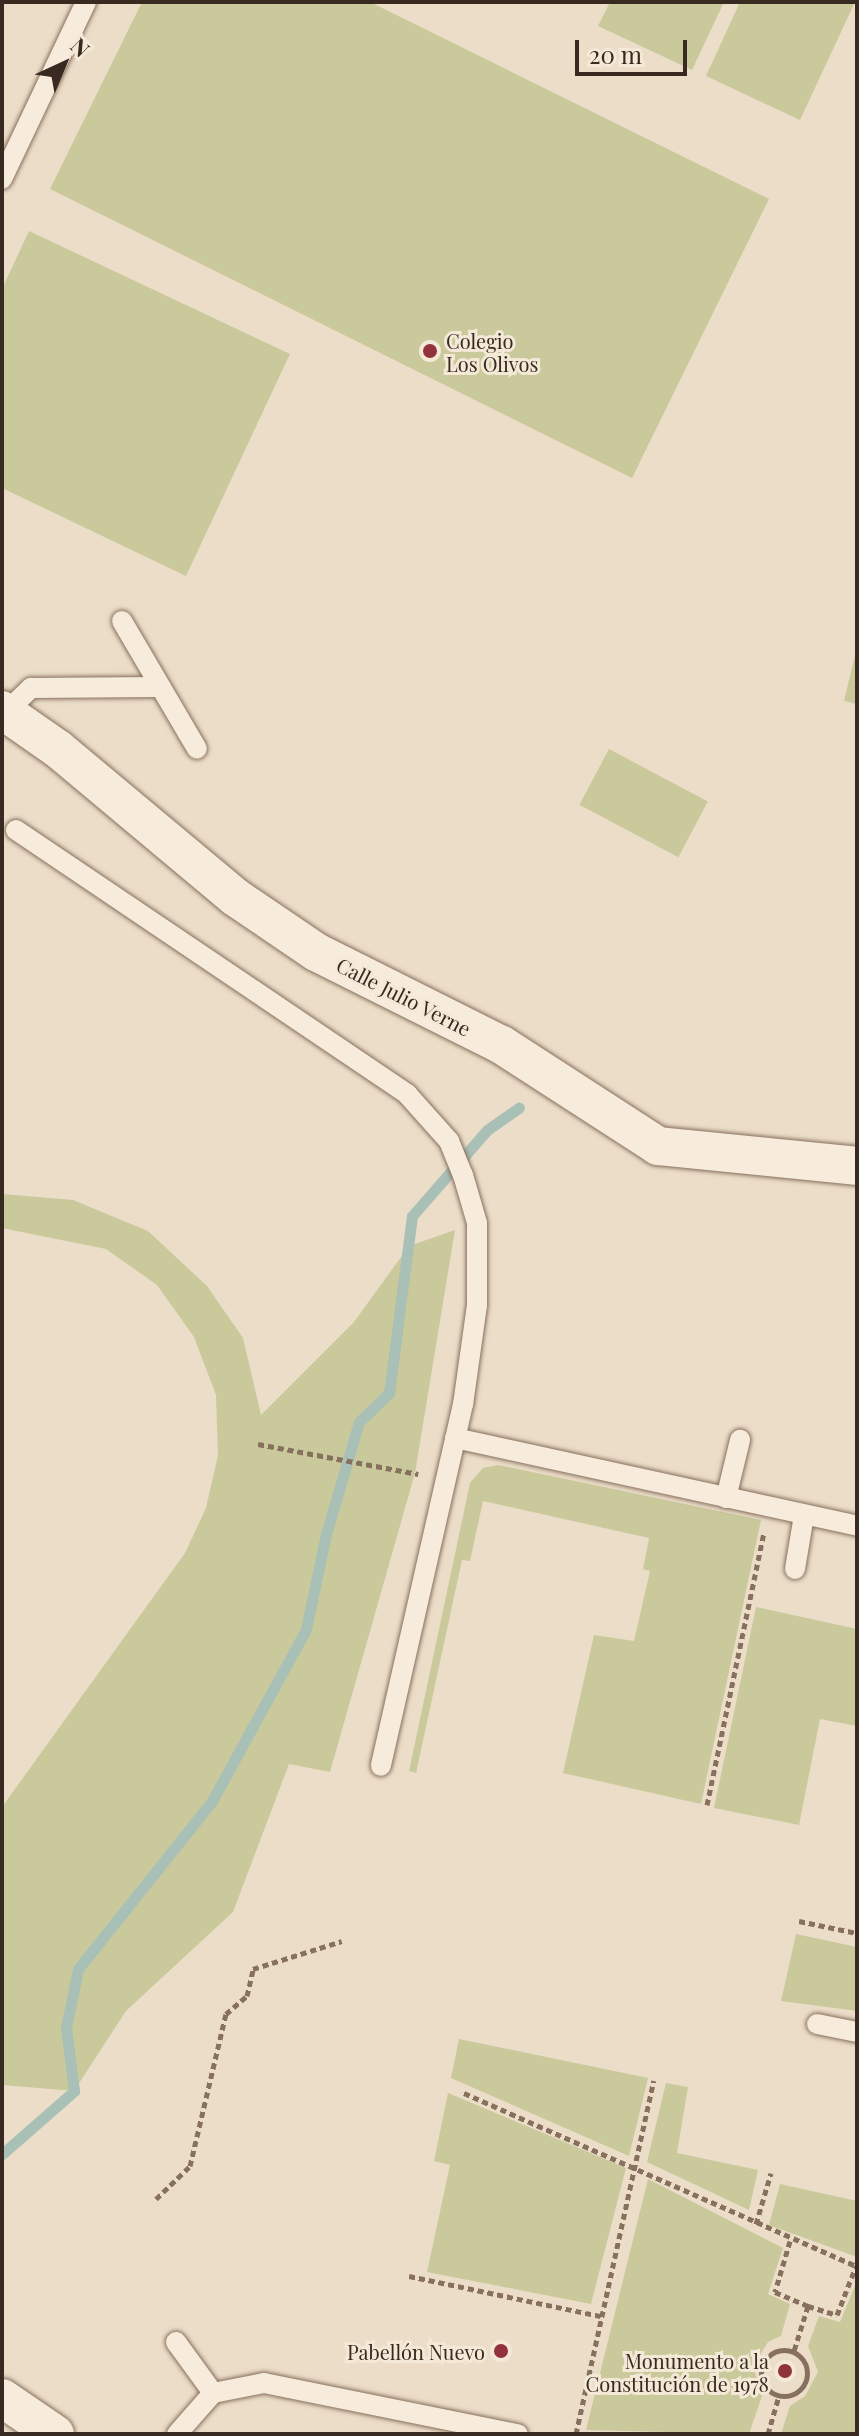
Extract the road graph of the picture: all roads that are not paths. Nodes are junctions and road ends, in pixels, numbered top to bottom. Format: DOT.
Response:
graph roads {
  1 [pos="86,2"];
  2 [pos="2,179"];
  3 [pos="122,621"];
  4 [pos="157,687"];
  5 [pos="4,711"];
  6 [pos="197,749"];
  7 [pos="16,830"];
  8 [pos="857,1166"];
  9 [pos="455,1438"];
  10 [pos="740,1440"];
  11 [pos="726,1498"];
  12 [pos="804,1515"];
  13 [pos="857,1526"];
  14 [pos="795,1569"];
  15 [pos="381,1766"];
  16 [pos="817,2024"];
  17 [pos="857,2032"];
  18 [pos="176,2342"];
  19 [pos="213,2393"];
  20 [pos="21,2414"];
  21 [pos="55,2434"];
  22 [pos="177,2434"];
  23 [pos="518,2434"];
  1 -- 2 [label="lane"];
  3 -- 4 [label="lane"];
  4 -- 5 [label="lane"];
  4 -- 6 [label="lane"];
  5 -- 8 [label="street, Calle Julio Verne"];
  7 -- 9 [label="lane"];
  9 -- 11 [label="lane"];
  9 -- 15 [label="lane"];
  10 -- 11 [label="lane"];
  11 -- 12 [label="lane"];
  12 -- 13 [label="lane"];
  12 -- 14 [label="lane"];
  16 -- 17 [label="lane"];
  18 -- 19 [label="lane"];
  19 -- 22 [label="lane"];
  19 -- 23 [label="lane"];
  20 -- 21 [label="street"];
}
